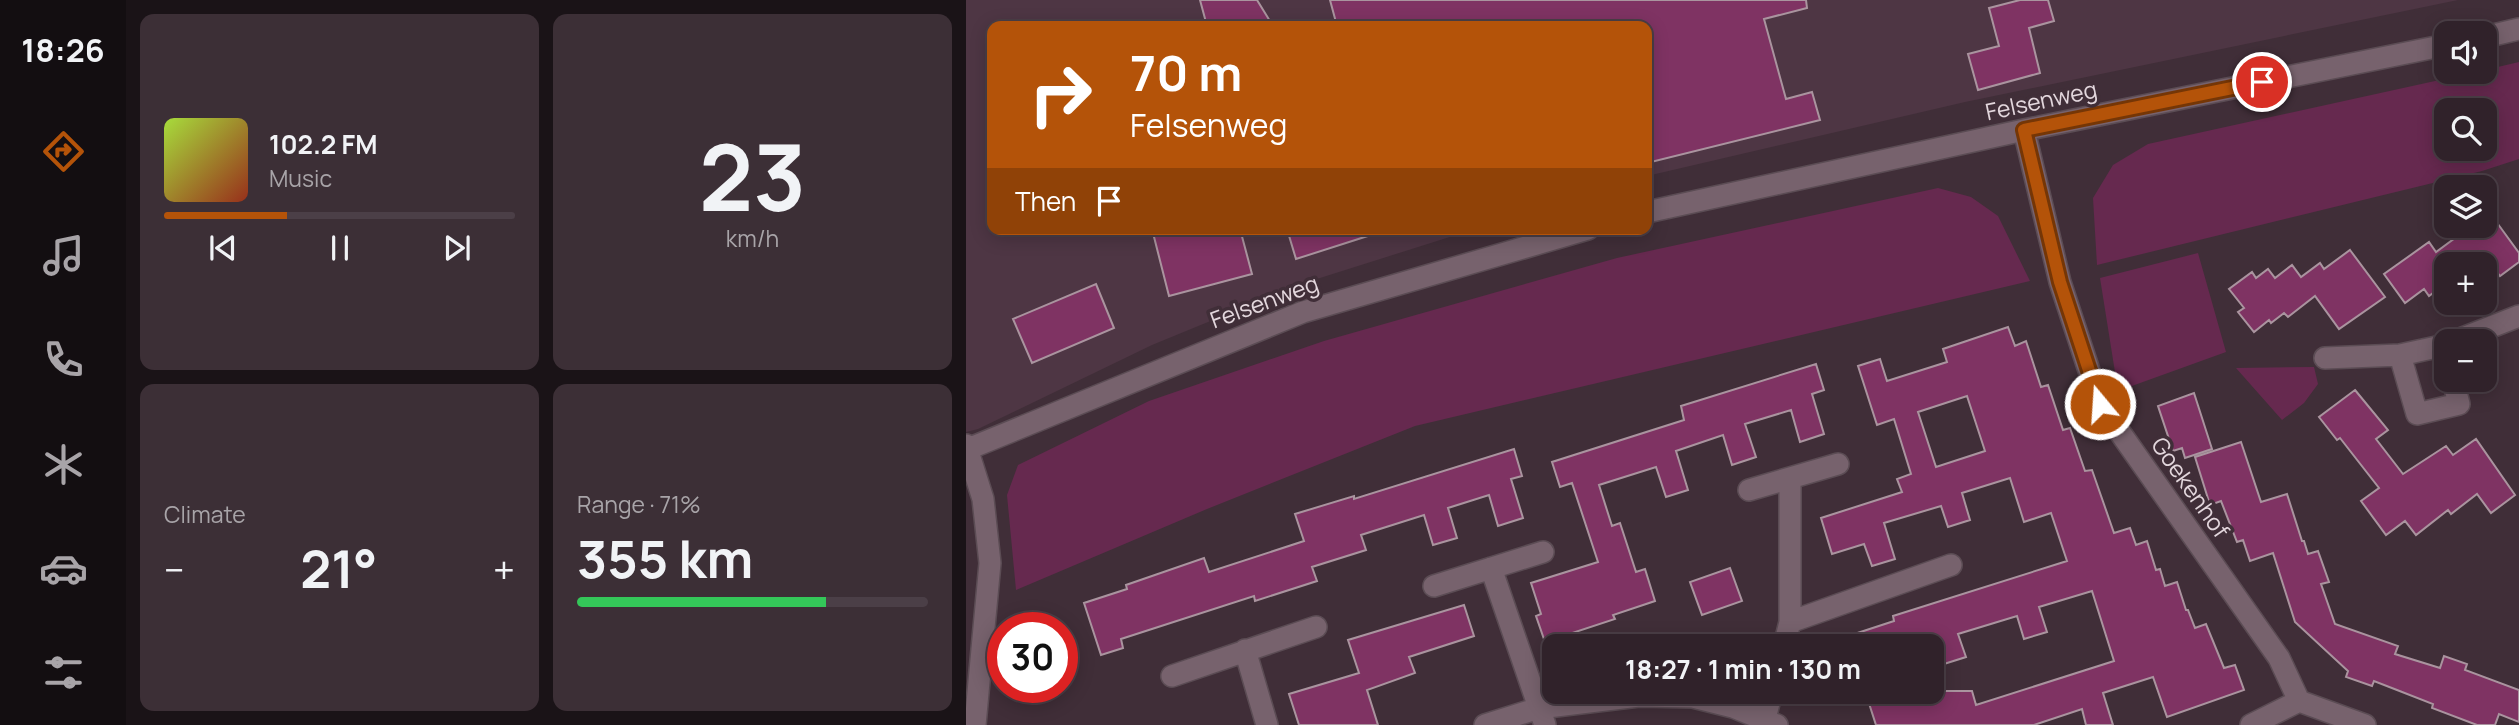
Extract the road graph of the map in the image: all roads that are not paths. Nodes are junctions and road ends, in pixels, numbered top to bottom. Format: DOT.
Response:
graph roads {
  1 [pos="2519,29"];
  2 [pos="2497,34"];
  3 [pos="2434,47"];
  4 [pos="2024,130"];
  5 [pos="1652,211"];
  6 [pos="1567,235"];
  7 [pos="2519,316"];
  8 [pos="2489,329"];
  9 [pos="2434,349"];
  10 [pos="2400,355"];
  11 [pos="2325,358"];
  12 [pos="2456,392"];
  13 [pos="967,447"];
  14 [pos="1838,464"];
  15 [pos="1790,479"];
  16 [pos="1749,490"];
  17 [pos="1542,552"];
  18 [pos="1951,565"];
  19 [pos="1491,568"];
  20 [pos="1434,586"];
  21 [pos="1790,622"];
  22 [pos="1316,627"];
  23 [pos="1787,634"];
  24 [pos="1245,650"];
  25 [pos="1172,677"];
  26 [pos="2299,701"];
  27 [pos="1772,704"];
  28 [pos="1542,717"];
  29 [pos="1771,722"];
  30 [pos="975,725"];
  31 [pos="1267,725"];
  32 [pos="1485,725"];
  33 [pos="2251,725"];
  34 [pos="2365,725"];
  1 -- 2 [label="street"];
  3 -- 4 [label="street, Felsenweg"];
  4 -- 5 [label="street, Felsenweg"];
  4 -- 26 [label="street, Goekenhof"];
  6 -- 13 [label="street, Felsenweg"];
  7 -- 8 [label="street"];
  9 -- 10 [label="street"];
  10 -- 11 [label="street"];
  10 -- 12 [label="street"];
  13 -- 30 [label="street"];
  14 -- 15 [label="street"];
  15 -- 16 [label="street"];
  15 -- 21 [label="street"];
  17 -- 19 [label="street"];
  18 -- 21 [label="street"];
  19 -- 20 [label="street"];
  19 -- 28 [label="street"];
  21 -- 23 [label="street"];
  22 -- 24 [label="street"];
  24 -- 25 [label="street"];
  24 -- 31 [label="street"];
  26 -- 33 [label="street"];
  26 -- 34 [label="street"];
  27 -- 29 [label="street"];
  28 -- 29 [label="street"];
  28 -- 32 [label="street"];
}
